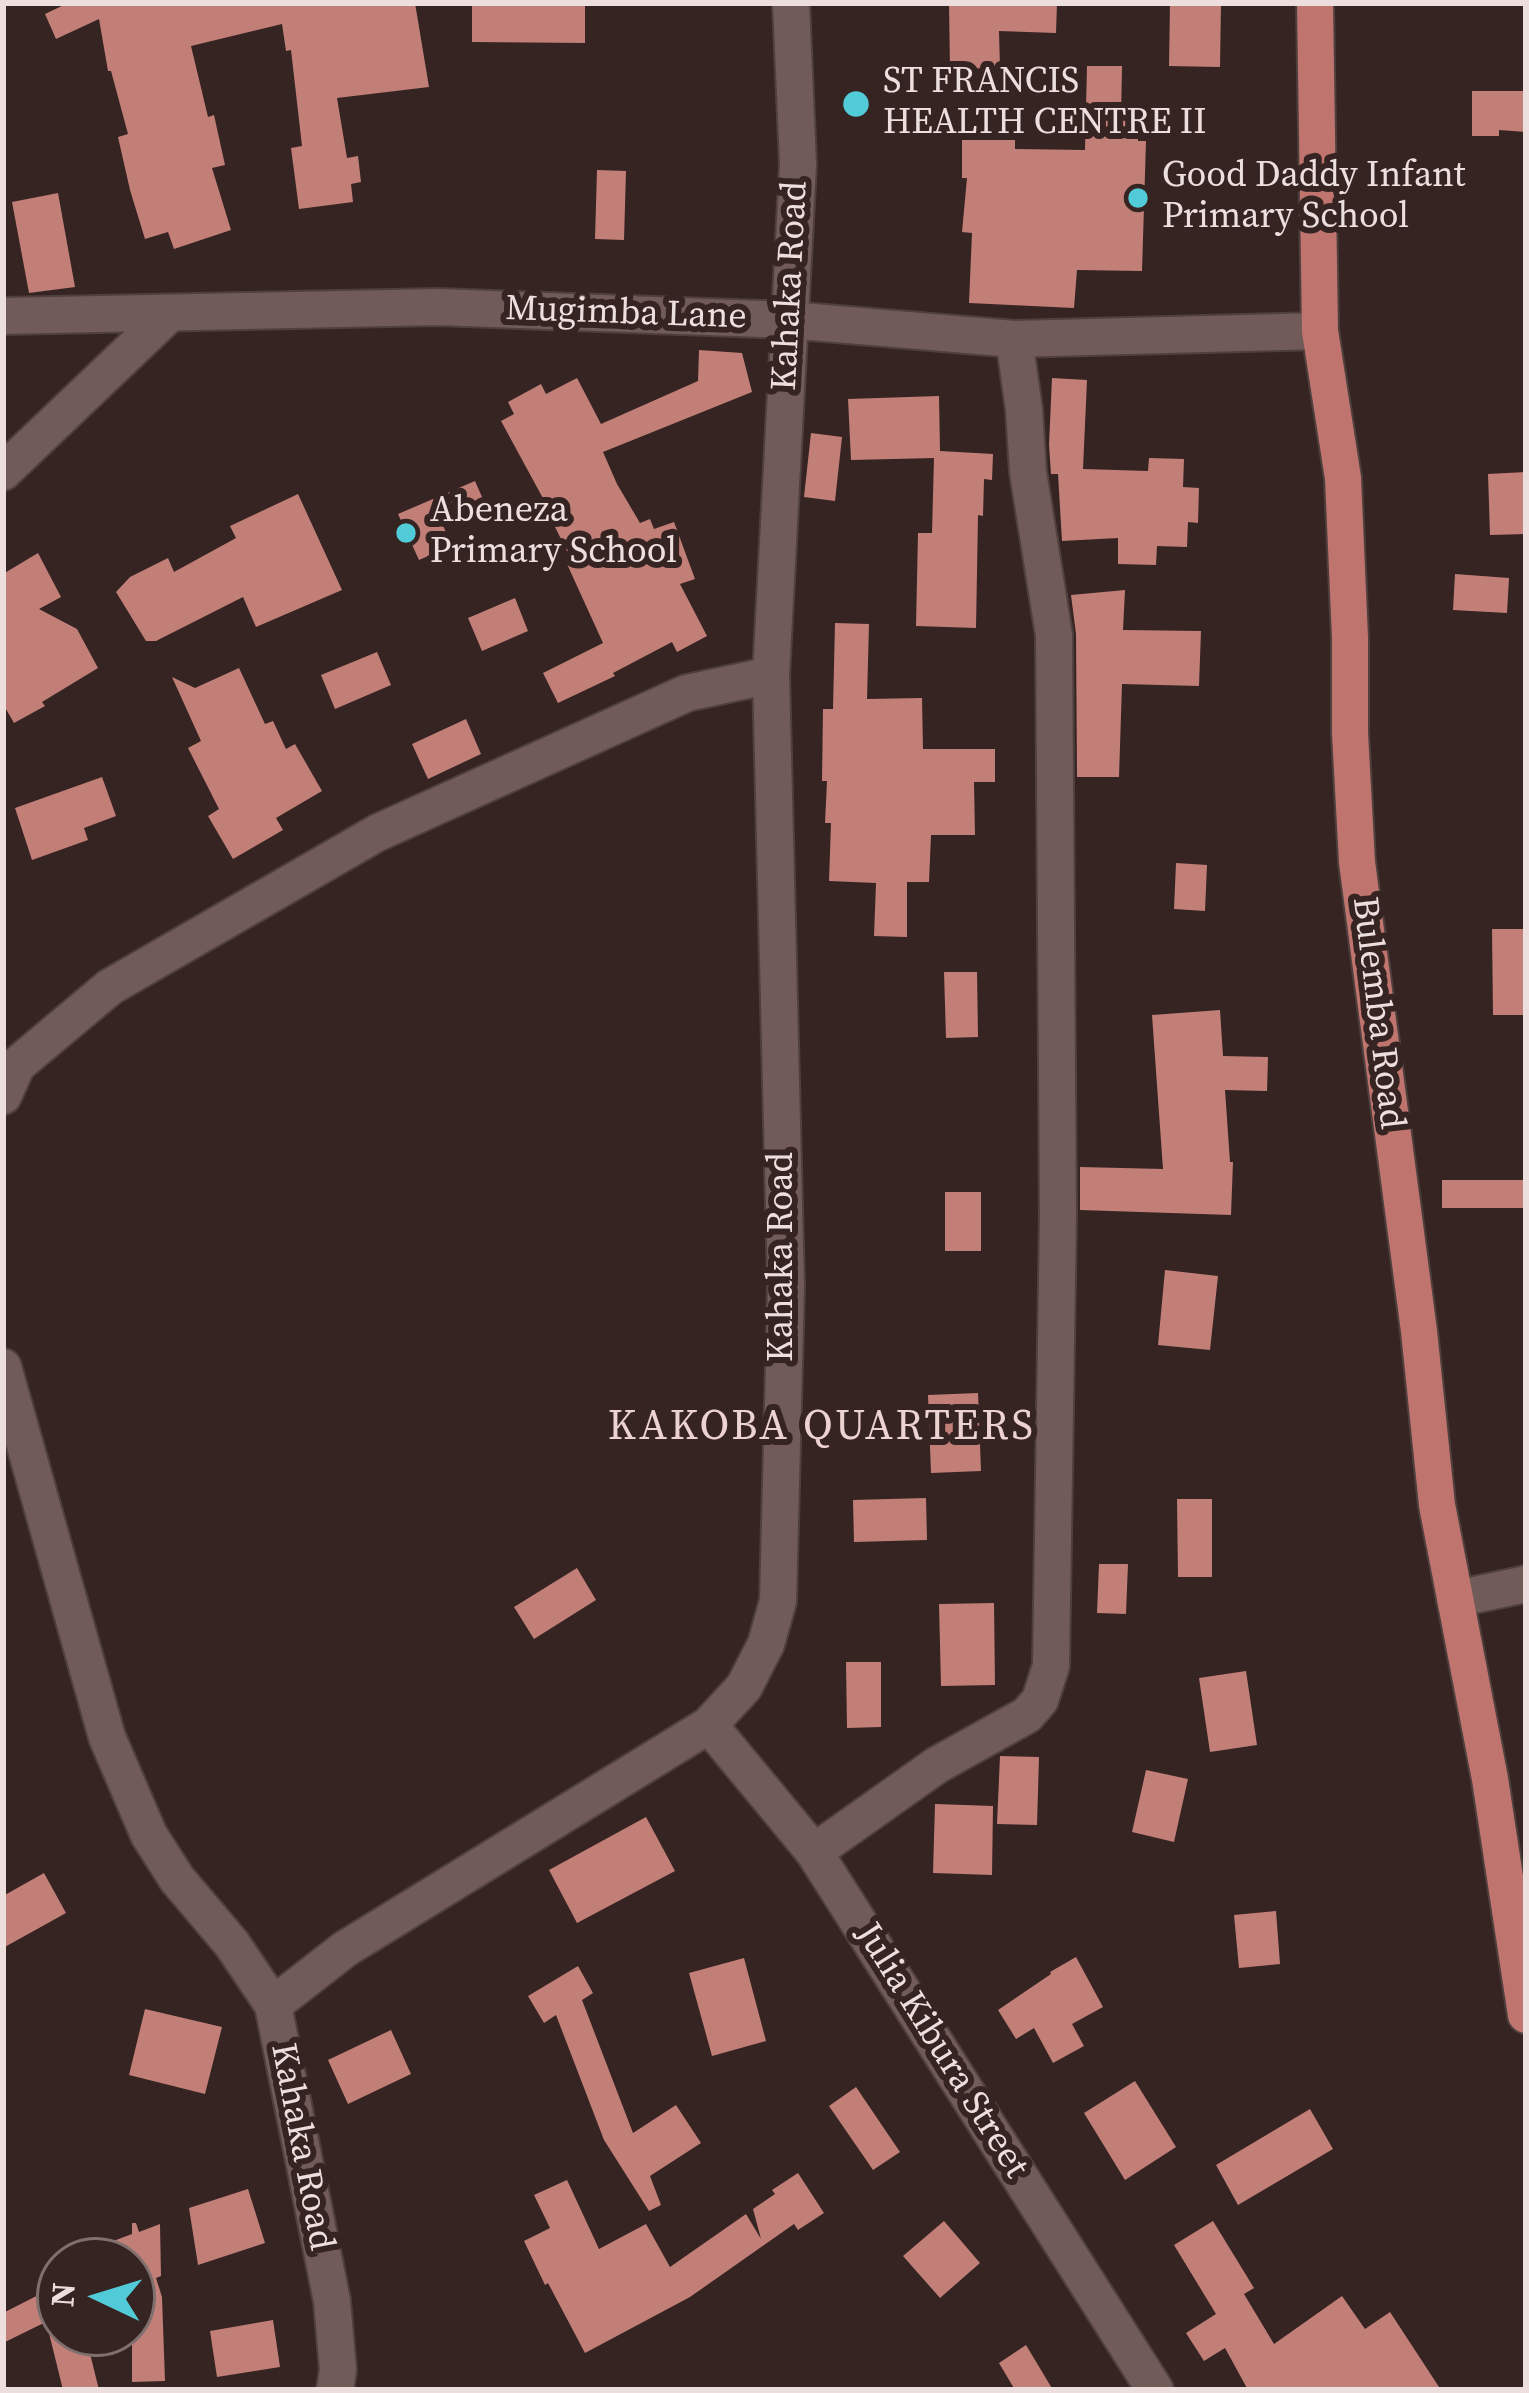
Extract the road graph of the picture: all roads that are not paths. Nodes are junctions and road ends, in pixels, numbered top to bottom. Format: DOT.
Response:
graph roads {
  1 [pos="791,3"];
  2 [pos="1315,3"];
  3 [pos="170,313"];
  4 [pos="3,316"];
  5 [pos="789,320"];
  6 [pos="1319,332"];
  7 [pos="1013,339"];
  8 [pos="3,472"];
  9 [pos="771,675"];
  10 [pos="3,1096"];
  11 [pos="3,1367"];
  12 [pos="1526,1584"];
  13 [pos="1455,1599"];
  14 [pos="709,1726"];
  15 [pos="814,1852"];
  16 [pos="273,2005"];
  17 [pos="1526,2014"];
  18 [pos="334,2390"];
  19 [pos="1155,2390"];
  1 -- 5 [label="street, Kahaka Road"];
  2 -- 6 [label="main road, Bulemba Road"];
  3 -- 4 [label="street, Mugimba Lane"];
  3 -- 5 [label="street, Mugimba Lane"];
  3 -- 8 [label="street"];
  5 -- 7 [label="street, Mugimba Lane"];
  5 -- 9 [label="street, Kahaka Road"];
  6 -- 7 [label="street, Mugimba Lane"];
  6 -- 13 [label="main road, Bulemba Road"];
  7 -- 15 [label="street"];
  9 -- 10 [label="street"];
  9 -- 14 [label="street, Kahaka Road"];
  11 -- 16 [label="street"];
  12 -- 13 [label="street"];
  13 -- 17 [label="main road, Bulemba Road"];
  14 -- 15 [label="street, Julia Kibura Street"];
  14 -- 16 [label="street, Kahaka Road"];
  15 -- 19 [label="street, Julia Kibura Street"];
  16 -- 18 [label="street, Kahaka Road"];
}
